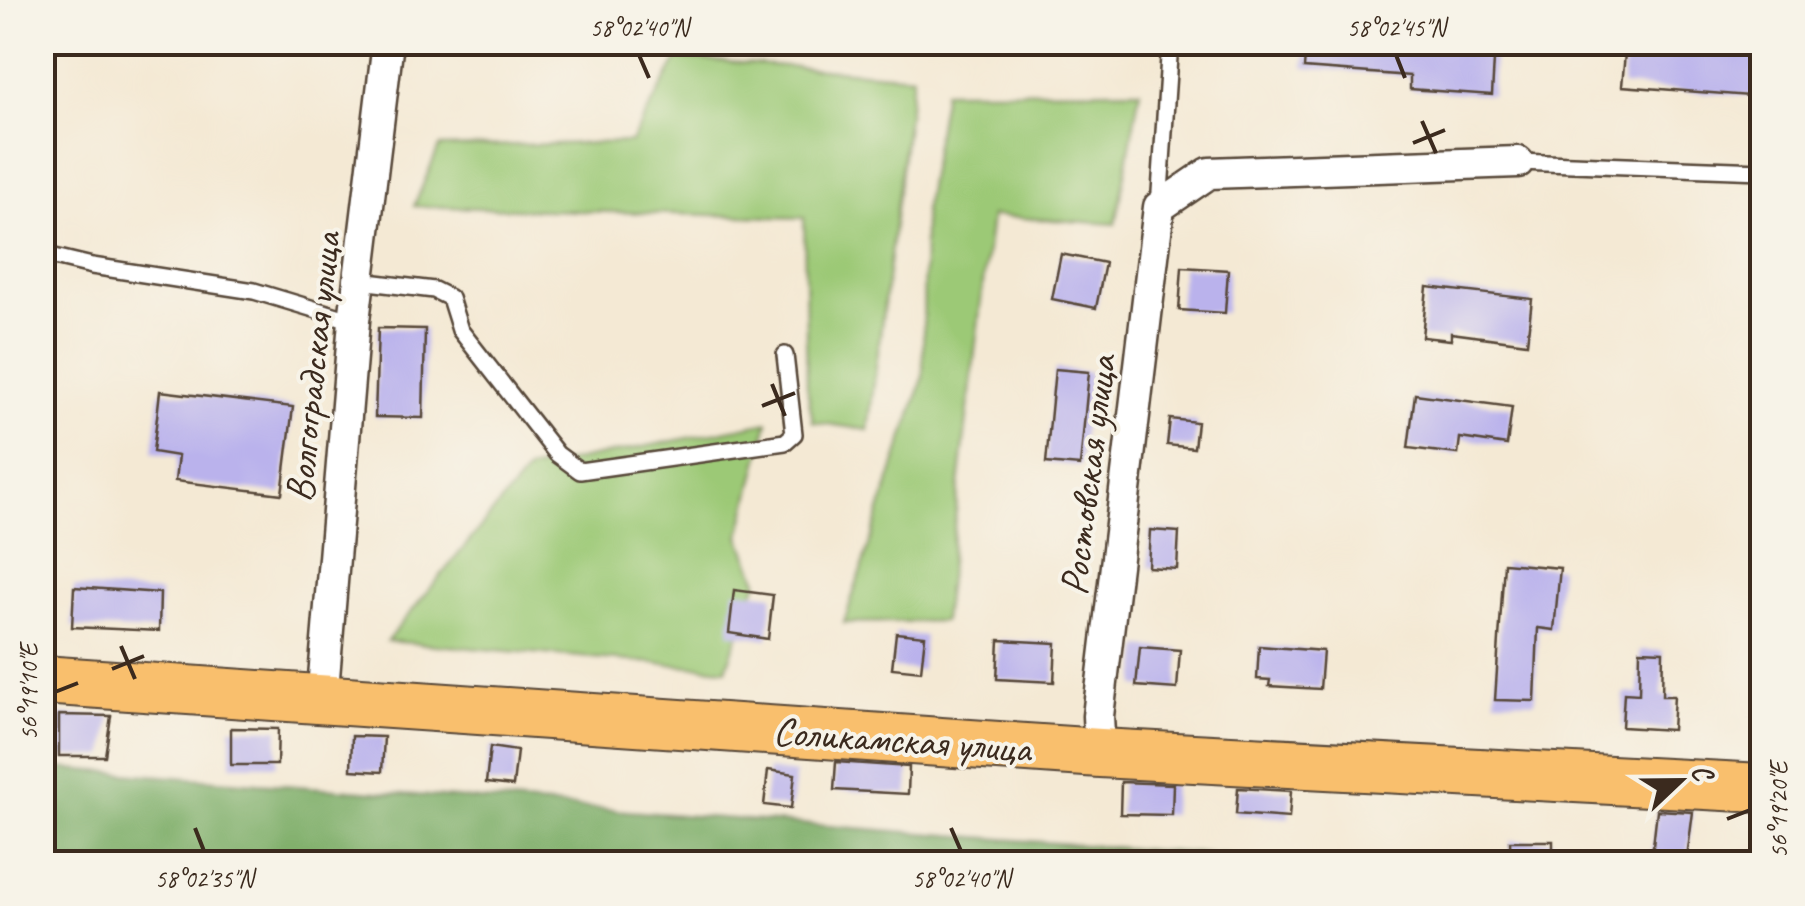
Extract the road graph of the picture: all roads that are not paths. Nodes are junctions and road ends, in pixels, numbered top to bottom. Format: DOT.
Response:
graph roads {
  1 [pos="388,42"];
  2 [pos="1170,42"];
  3 [pos="1518,162"];
  4 [pos="1762,171"];
  5 [pos="1159,206"];
  6 [pos="42,254"];
  7 [pos="360,280"];
  8 [pos="354,322"];
  9 [pos="785,355"];
  10 [pos="42,680"];
  11 [pos="322,701"];
  12 [pos="1100,752"];
  13 [pos="1762,788"];
  1 -- 7 [label="street, Волгоградская улица"];
  2 -- 5 [label="lane"];
  3 -- 4 [label="lane"];
  3 -- 5 [label="street"];
  5 -- 12 [label="street, Ростовская улица"];
  6 -- 8 [label="lane"];
  7 -- 8 [label="street, Волгоградская улица"];
  7 -- 9 [label="lane"];
  8 -- 11 [label="street, Волгоградская улица"];
  10 -- 11 [label="main road, Соликамская улица"];
  11 -- 12 [label="main road, Соликамская улица"];
  12 -- 13 [label="main road, Соликамская улица"];
}
